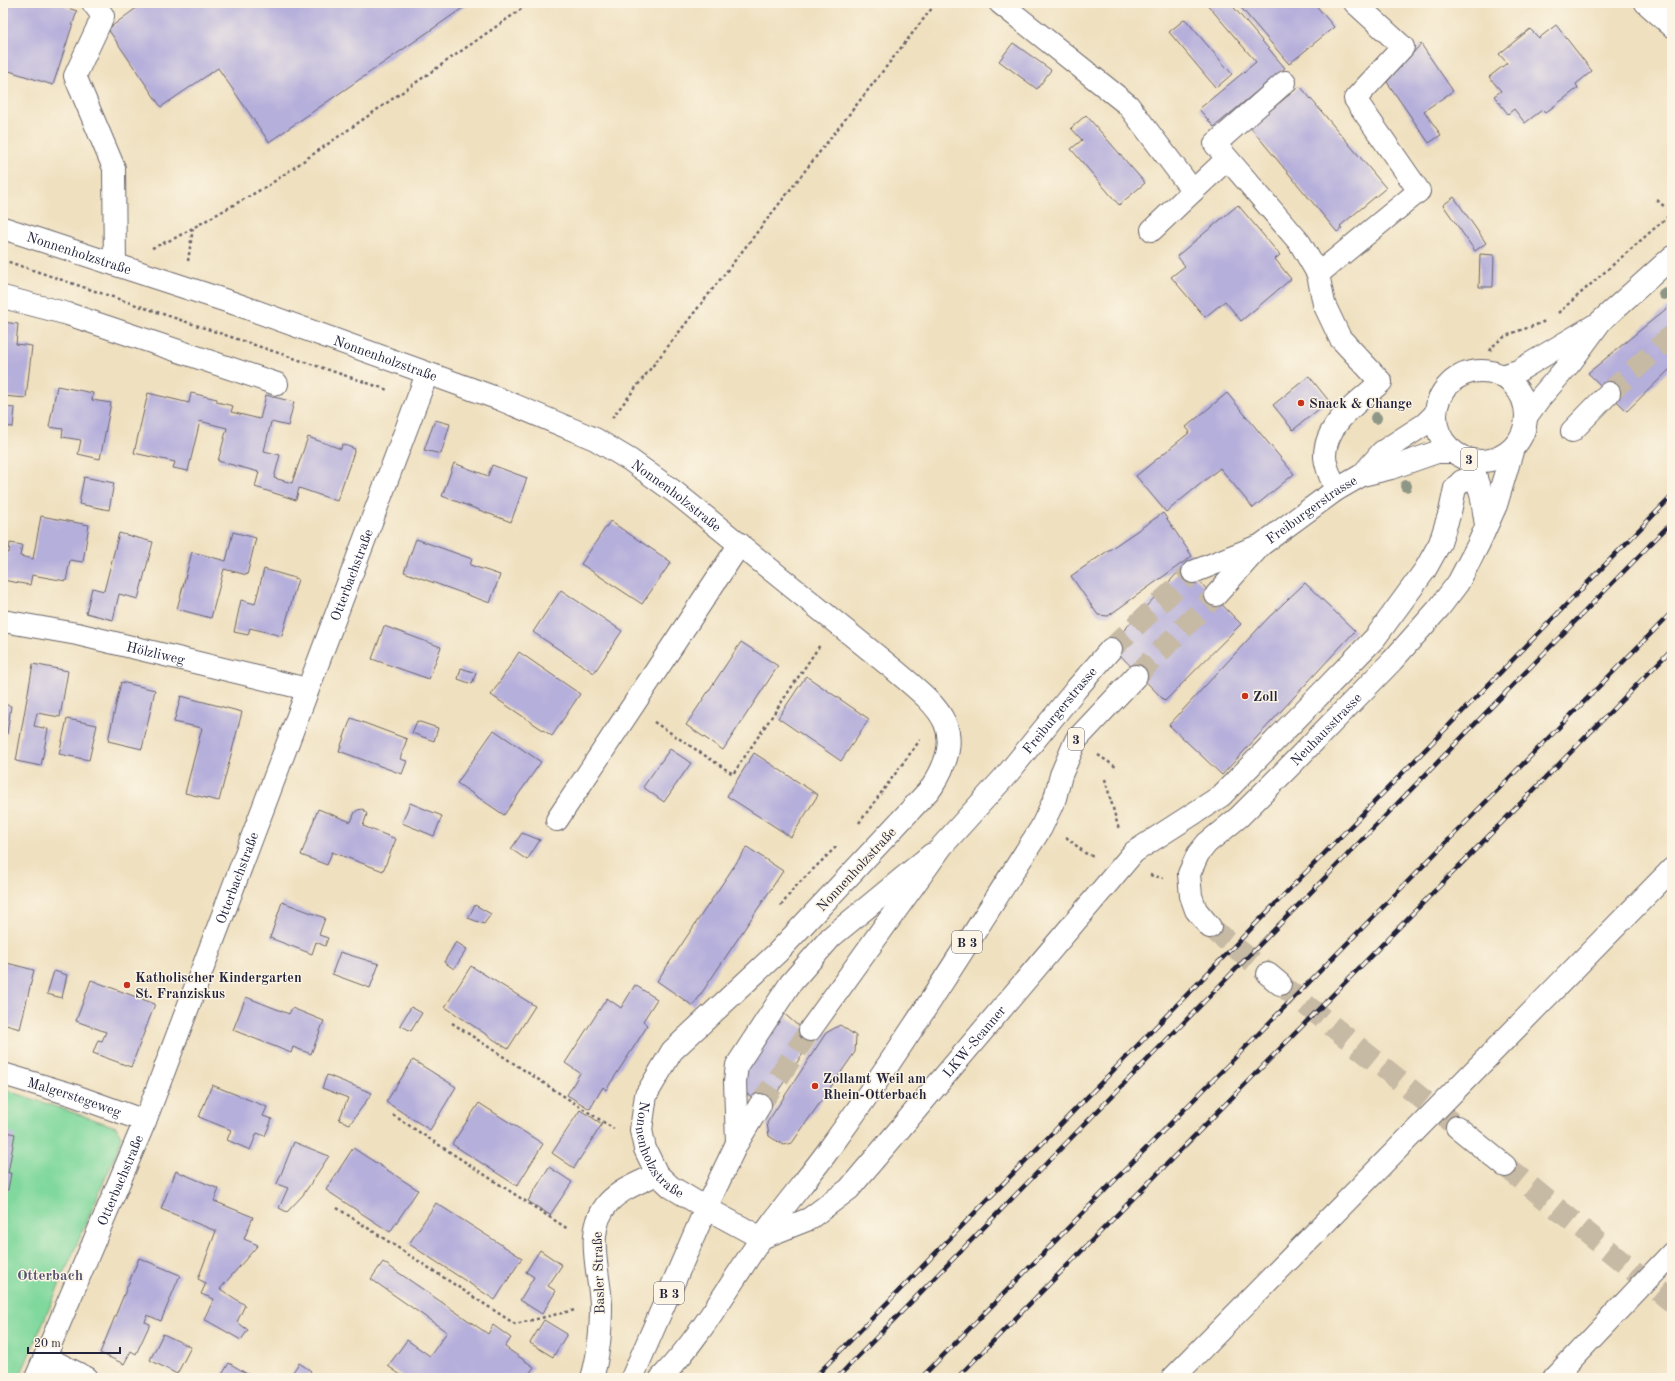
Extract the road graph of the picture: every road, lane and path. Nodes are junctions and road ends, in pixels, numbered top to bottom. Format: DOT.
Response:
graph roads {
  1 [pos="93,3"];
  2 [pos="530,3"];
  3 [pos="936,3"];
  4 [pos="1000,3"];
  5 [pos="1355,3"];
  6 [pos="1646,3"];
  7 [pos="1672,26"];
  8 [pos="1285,82"];
  9 [pos="1227,159"];
  10 [pos="1194,191"];
  11 [pos="1657,200"];
  12 [pos="1666,208"];
  13 [pos="1672,213"];
  14 [pos="3,228"];
  15 [pos="1152,230"];
  16 [pos="1672,257"];
  17 [pos="3,260"];
  18 [pos="115,264"];
  19 [pos="1318,274"];
  20 [pos="3,297"];
  21 [pos="1553,316"];
  22 [pos="1548,319"];
  23 [pos="1601,321"];
  24 [pos="427,374"];
  25 [pos="1493,374"];
  26 [pos="278,384"];
  27 [pos="1609,393"];
  28 [pos="417,400"];
  29 [pos="1436,413"];
  30 [pos="1526,417"];
  31 [pos="1572,431"];
  32 [pos="596,439"];
  33 [pos="1513,448"];
  34 [pos="1467,462"];
  35 [pos="1362,475"];
  36 [pos="1336,490"];
  37 [pos="1486,525"];
  38 [pos="740,544"];
  39 [pos="1261,545"];
  40 [pos="1193,572"];
  41 [pos="1216,594"];
  42 [pos="3,621"];
  43 [pos="835,622"];
  44 [pos="1111,649"];
  45 [pos="1136,676"];
  46 [pos="307,689"];
  47 [pos="632,707"];
  48 [pos="940,714"];
  49 [pos="1050,721"];
  50 [pos="1076,740"];
  51 [pos="1268,749"];
  52 [pos="1288,768"];
  53 [pos="557,820"];
  54 [pos="1045,821"];
  55 [pos="854,828"];
  56 [pos="843,839"];
  57 [pos="942,846"];
  58 [pos="1672,869"];
  59 [pos="777,912"];
  60 [pos="1210,927"];
  61 [pos="452,1023"];
  62 [pos="810,1030"];
  63 [pos="3,1074"];
  64 [pos="760,1105"];
  65 [pos="393,1115"];
  66 [pos="145,1122"];
  67 [pos="1457,1127"];
  68 [pos="736,1143"];
  69 [pos="645,1149"];
  70 [pos="1505,1166"];
  71 [pos="657,1174"];
  72 [pos="337,1208"];
  73 [pos="706,1208"];
  74 [pos="761,1238"];
  75 [pos="595,1247"];
  76 [pos="1672,1253"];
  77 [pos="601,1305"];
  78 [pos="45,1357"];
  79 [pos="36,1378"];
  80 [pos="86,1378"];
  81 [pos="592,1378"];
  82 [pos="632,1378"];
  83 [pos="661,1378"];
  84 [pos="1173,1378"];
  85 [pos="1554,1378"];
  1 -- 18 [label="street"];
  2 -- 18 [label="path"];
  3 -- 32 [label="path"];
  4 -- 10 [label="street"];
  5 -- 19 [label="street"];
  6 -- 7 [label="street"];
  8 -- 9 [label="street"];
  9 -- 10 [label="street"];
  9 -- 19 [label="street"];
  10 -- 15 [label="street"];
  11 -- 12 [label="path"];
  13 -- 21 [label="path"];
  14 -- 18 [label="street, Nonnenholzstraße"];
  16 -- 23 [label="street, 3"];
  17 -- 28 [label="path"];
  18 -- 24 [label="street, Nonnenholzstraße"];
  19 -- 36 [label="street"];
  20 -- 26 [label="street"];
  22 -- 25 [label="path"];
  23 -- 25 [label="street, 3"];
  23 -- 30 [label="street, 3"];
  24 -- 28 [label="street, Otterbachstraße"];
  24 -- 32 [label="street, Nonnenholzstraße"];
  25 -- 29 [label="street, 3"];
  25 -- 30 [label="street, 3"];
  27 -- 31 [label="street"];
  28 -- 46 [label="street, Otterbachstraße"];
  29 -- 34 [label="street, 3"];
  29 -- 35 [label="street, Freiburgerstrasse / 3"];
  30 -- 33 [label="street, 3"];
  32 -- 38 [label="street, Nonnenholzstraße"];
  33 -- 34 [label="street, 3"];
  33 -- 37 [label="street, Neuhausstrasse"];
  34 -- 35 [label="street, Freiburgerstrasse / 3"];
  34 -- 37 [label="street"];
  34 -- 51 [label="street, LKW-Scanner"];
  35 -- 36 [label="street, Freiburgerstrasse / 3"];
  36 -- 39 [label="street, Freiburgerstrasse / 3"];
  37 -- 52 [label="street, Neuhausstrasse"];
  38 -- 43 [label="street, Nonnenholzstraße"];
  38 -- 47 [label="street"];
  39 -- 40 [label="street, Freiburgerstrasse / 3"];
  39 -- 41 [label="street, Freiburgerstrasse / 3"];
  42 -- 46 [label="street, Hölzliweg"];
  43 -- 47 [label="path"];
  43 -- 48 [label="street, Nonnenholzstraße"];
  44 -- 49 [label="street, Freiburgerstrasse / 3"];
  45 -- 50 [label="street, 3"];
  46 -- 66 [label="street, Otterbachstraße"];
  47 -- 53 [label="street"];
  48 -- 55 [label="path"];
  48 -- 69 [label="street, Nonnenholzstraße"];
  49 -- 50 [label="street"];
  49 -- 57 [label="street, Freiburgerstrasse / 3"];
  50 -- 54 [label="street, 3"];
  51 -- 52 [label="street"];
  51 -- 74 [label="street, LKW-Scanner"];
  52 -- 60 [label="street, Neuhausstrasse"];
  54 -- 74 [label="street, B 3"];
  56 -- 59 [label="path"];
  57 -- 62 [label="street"];
  57 -- 68 [label="street"];
  58 -- 84 [label="street"];
  61 -- 69 [label="path"];
  63 -- 66 [label="street, Malgerstegeweg"];
  64 -- 68 [label="street, B 3"];
  65 -- 75 [label="path"];
  66 -- 78 [label="street, Otterbachstraße"];
  67 -- 70 [label="street"];
  68 -- 73 [label="street, B 3"];
  69 -- 71 [label="street, Nonnenholzstraße"];
  71 -- 73 [label="street, Nonnenholzstraße"];
  71 -- 75 [label="street, Basler Straße"];
  72 -- 77 [label="path"];
  73 -- 74 [label="street, Nonnenholzstraße"];
  73 -- 82 [label="street, B 3"];
  74 -- 83 [label="street, B 3"];
  75 -- 77 [label="street, Basler Straße"];
  76 -- 85 [label="street"];
  77 -- 81 [label="street, Basler Straße"];
  78 -- 79 [label="street, Otterbachstraße"];
  78 -- 80 [label="street"];
}
